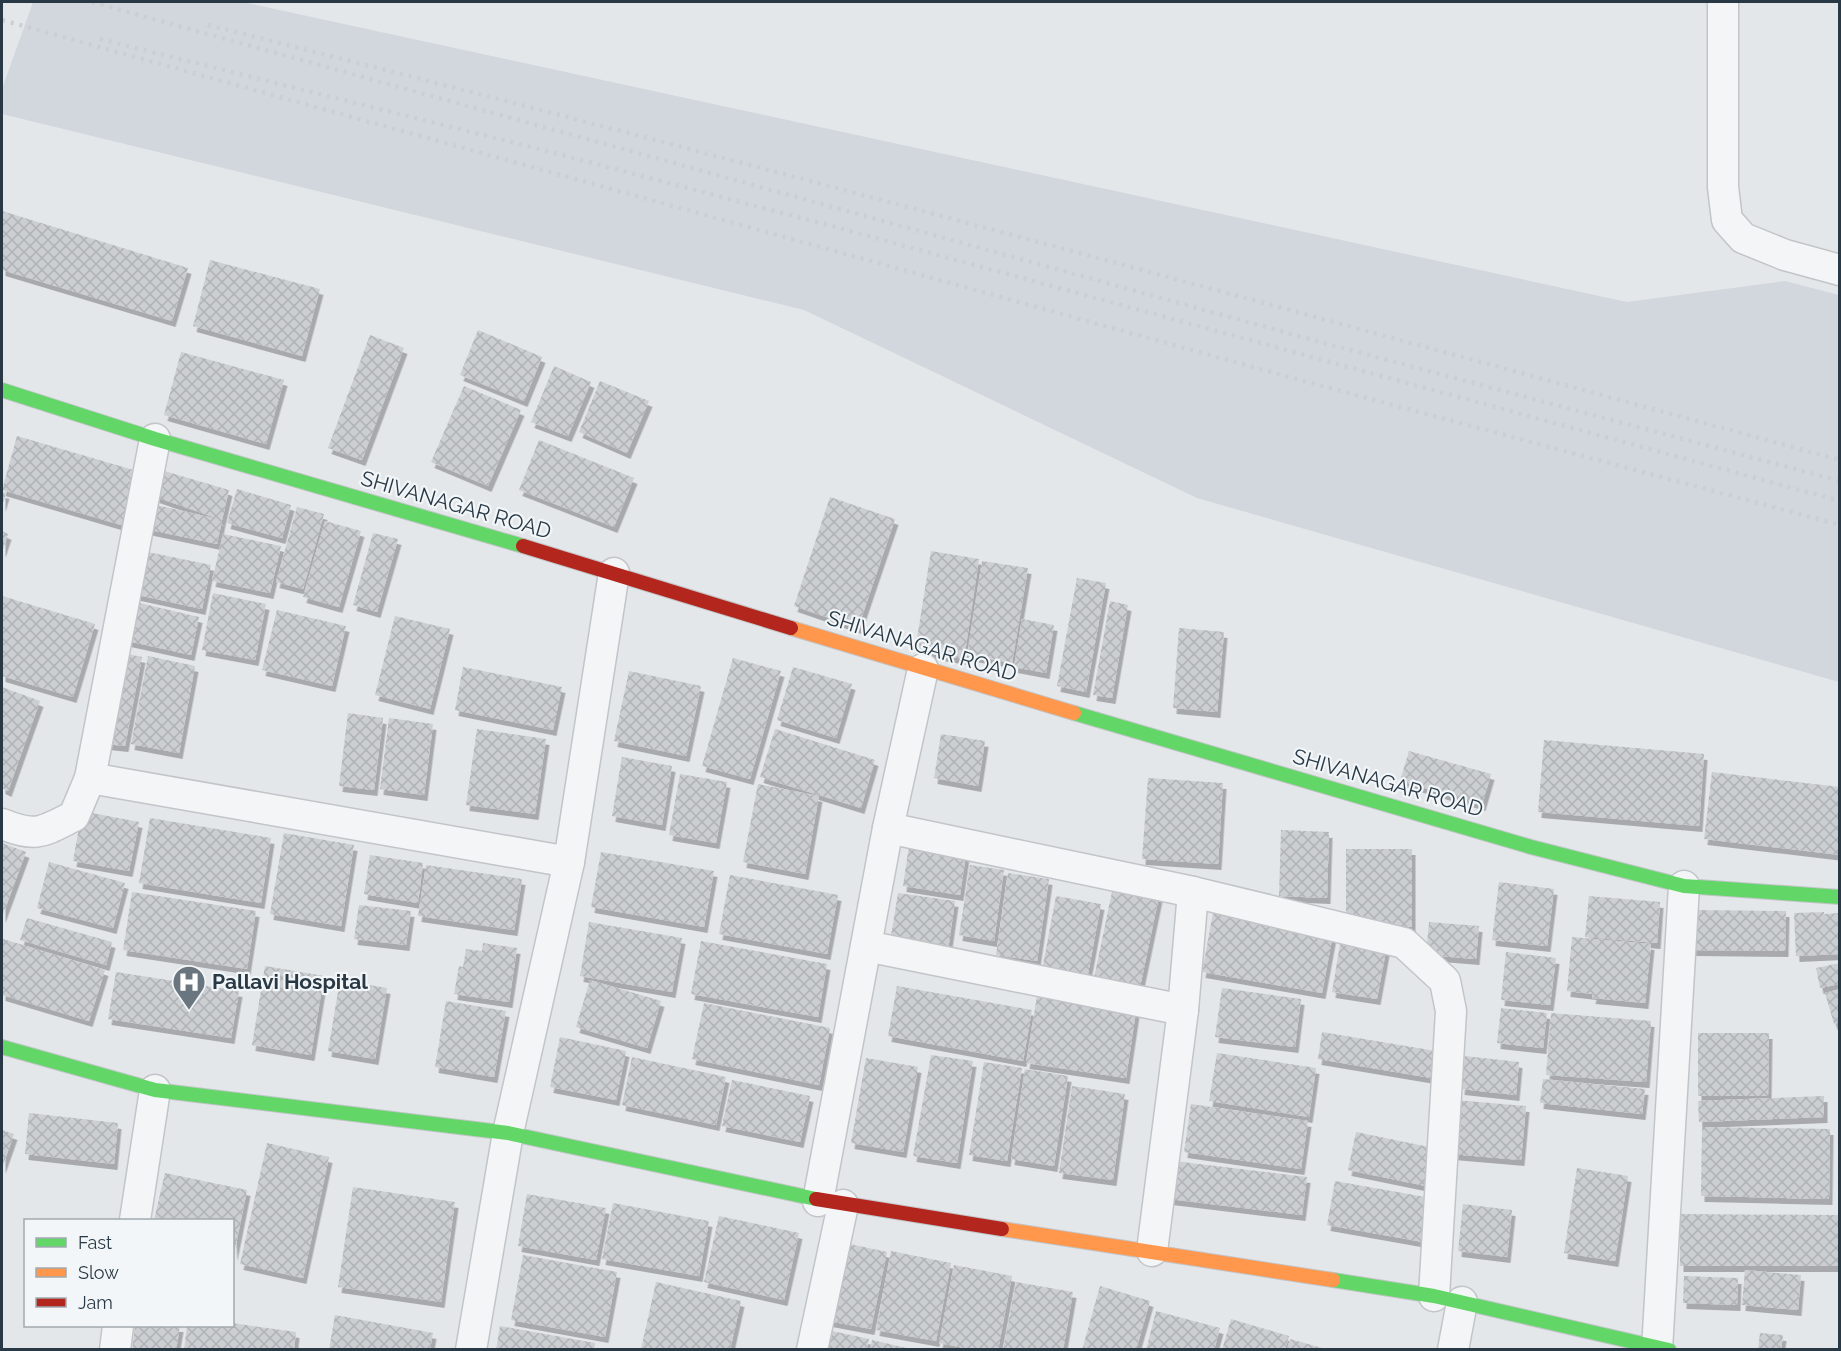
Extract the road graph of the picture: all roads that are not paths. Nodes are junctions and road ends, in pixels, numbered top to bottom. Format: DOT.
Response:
graph roads {
  1 [pos="1723,2"];
  2 [pos="1839,270"];
  3 [pos="2,390"];
  4 [pos="155,439"];
  5 [pos="614,573"];
  6 [pos="923,669"];
  7 [pos="90,778"];
  8 [pos="2,824"];
  9 [pos="888,828"];
  10 [pos="569,862"];
  11 [pos="1684,886"];
  12 [pos="1193,892"];
  13 [pos="1839,897"];
  14 [pos="866,946"];
  15 [pos="1183,1010"];
  16 [pos="2,1047"];
  17 [pos="155,1090"];
  18 [pos="508,1133"];
  19 [pos="830,1203"];
  20 [pos="135,1219"];
  21 [pos="1152,1251"];
  22 [pos="1434,1296"];
  23 [pos="1462,1302"];
  24 [pos="118,1327"];
  25 [pos="1661,1348"];
  26 [pos="115,1350"];
  27 [pos="471,1350"];
  28 [pos="812,1350"];
  29 [pos="1453,1350"];
  1 -- 2 [label="street"];
  3 -- 4 [label="street, SHIVANAGAR ROAD"];
  4 -- 5 [label="street, SHIVANAGAR ROAD"];
  4 -- 7 [label="street"];
  5 -- 6 [label="street, SHIVANAGAR ROAD"];
  5 -- 10 [label="street"];
  6 -- 9 [label="street"];
  6 -- 11 [label="street, SHIVANAGAR ROAD"];
  7 -- 8 [label="street"];
  7 -- 10 [label="street"];
  9 -- 12 [label="street"];
  9 -- 14 [label="street"];
  10 -- 18 [label="street"];
  11 -- 13 [label="street, SHIVANAGAR ROAD"];
  11 -- 25 [label="street"];
  12 -- 15 [label="street"];
  12 -- 22 [label="street"];
  14 -- 15 [label="street"];
  14 -- 19 [label="street"];
  15 -- 21 [label="street"];
  16 -- 17 [label="street"];
  17 -- 18 [label="street"];
  17 -- 20 [label="street"];
  18 -- 19 [label="street"];
  18 -- 27 [label="street"];
  19 -- 21 [label="street"];
  19 -- 28 [label="street"];
  21 -- 22 [label="street"];
  22 -- 23 [label="street"];
  23 -- 25 [label="street"];
  23 -- 29 [label="street"];
  24 -- 26 [label="street"];
}
